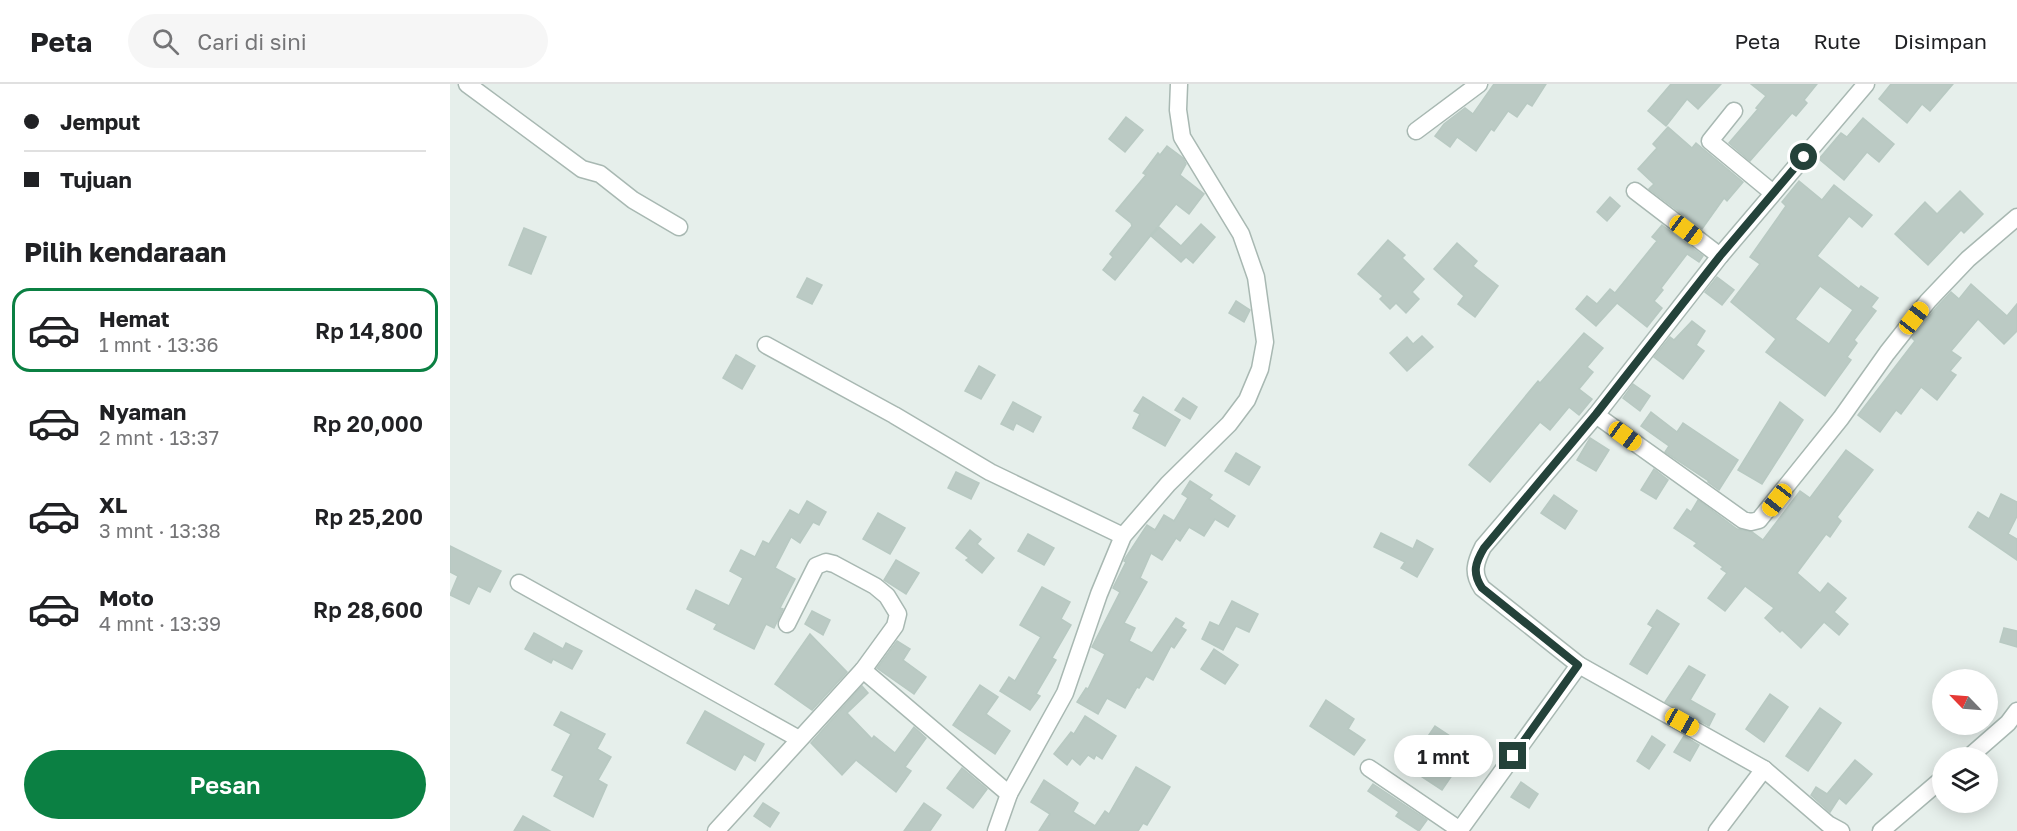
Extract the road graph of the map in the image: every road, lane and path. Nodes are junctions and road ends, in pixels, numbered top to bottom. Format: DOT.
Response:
graph roads {
  1 [pos="467,84"];
  2 [pos="1179,84"];
  3 [pos="1479,84"];
  4 [pos="1866,84"];
  5 [pos="1734,111"];
  6 [pos="1416,131"];
  7 [pos="1635,191"];
  8 [pos="1773,193"];
  9 [pos="2017,217"];
  10 [pos="679,227"];
  11 [pos="1720,256"];
  12 [pos="766,345"];
  13 [pos="1596,414"];
  14 [pos="1123,536"];
  15 [pos="519,583"];
  16 [pos="787,624"];
  17 [pos="1578,665"];
  18 [pos="863,670"];
  19 [pos="2017,711"];
  20 [pos="799,739"];
  21 [pos="1981,747"];
  22 [pos="1369,768"];
  23 [pos="1764,769"];
  24 [pos="1932,788"];
  25 [pos="1009,794"];
  26 [pos="1460,830"];
  27 [pos="716,831"];
  28 [pos="996,831"];
  29 [pos="1717,831"];
  30 [pos="1841,831"];
  31 [pos="1881,831"];
  1 -- 10 [label="street"];
  2 -- 14 [label="street"];
  3 -- 6 [label="street"];
  4 -- 8 [label="street"];
  5 -- 8 [label="street"];
  7 -- 11 [label="street"];
  8 -- 11 [label="street"];
  9 -- 13 [label="street"];
  11 -- 13 [label="street"];
  12 -- 14 [label="street"];
  13 -- 17 [label="street"];
  14 -- 25 [label="street"];
  15 -- 20 [label="street"];
  16 -- 18 [label="street"];
  17 -- 23 [label="street"];
  17 -- 26 [label="street"];
  18 -- 20 [label="street"];
  18 -- 25 [label="street"];
  19 -- 21 [label="street"];
  20 -- 27 [label="street"];
  22 -- 26 [label="street"];
  23 -- 29 [label="street"];
  23 -- 30 [label="street"];
  24 -- 31 [label="street"];
  25 -- 28 [label="street"];
}
